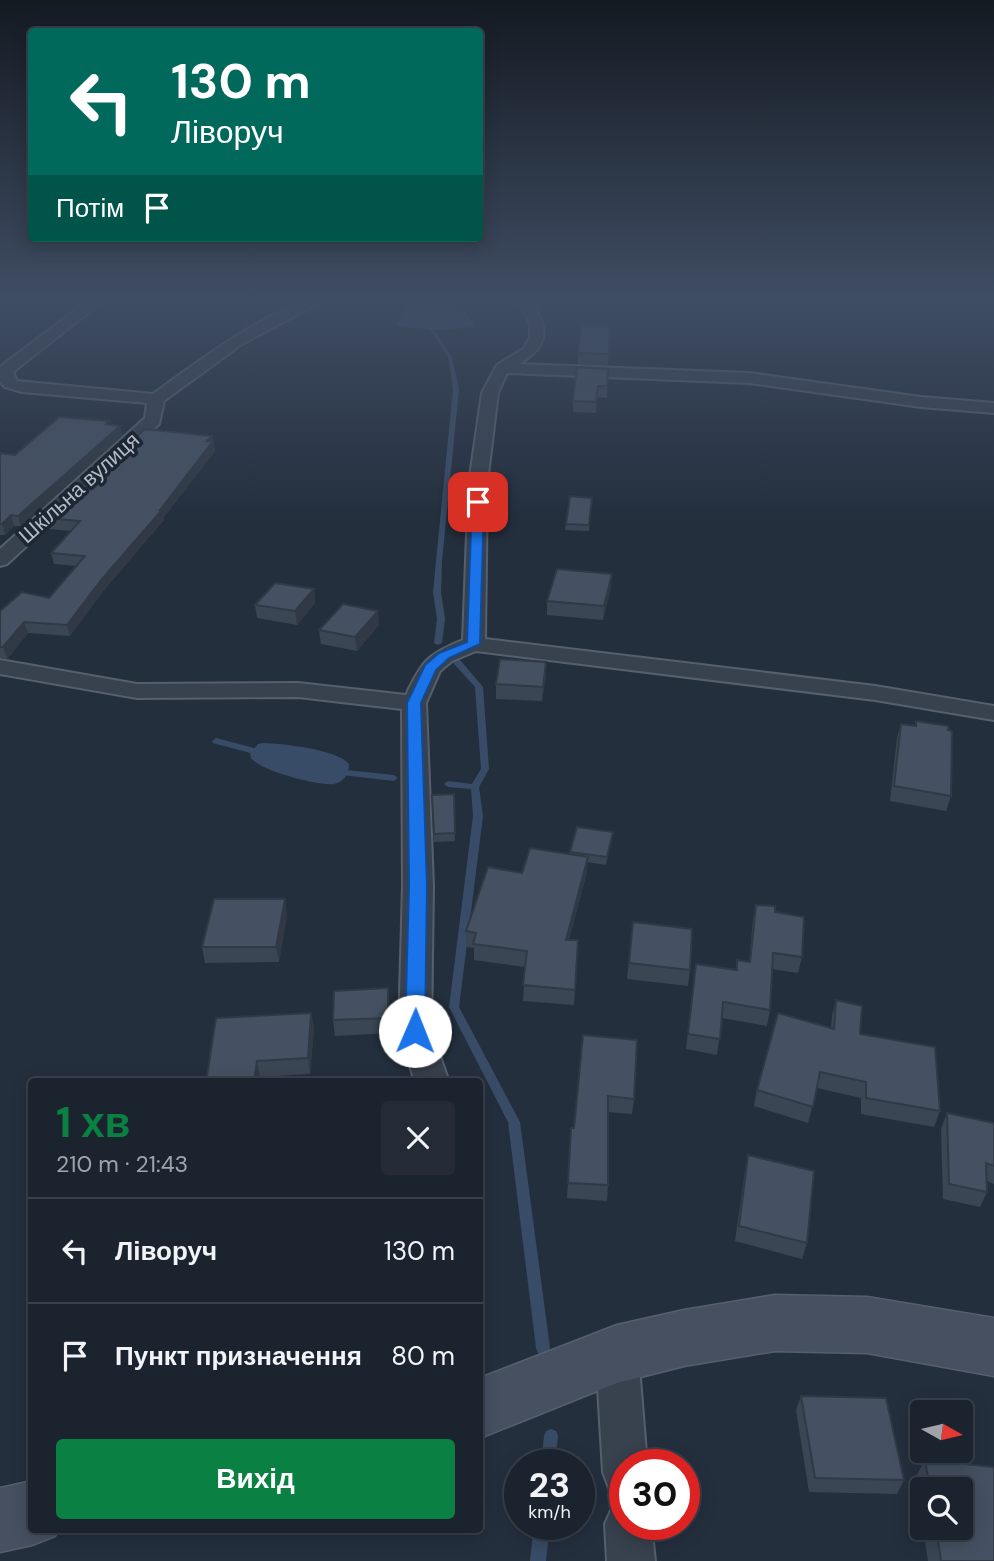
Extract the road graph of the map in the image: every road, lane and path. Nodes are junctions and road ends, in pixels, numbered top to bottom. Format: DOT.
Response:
graph roads {
  1 [pos="5,371"];
  2 [pos="195,371"];
  3 [pos="501,371"];
  4 [pos="572,371"];
  5 [pos="156,399"];
  6 [pos="994,408"];
  7 [pos="0,560"];
  8 [pos="474,644"];
  9 [pos="0,667"];
  10 [pos="414,703"];
  11 [pos="994,713"];
  12 [pos="431,1078"];
  13 [pos="994,1347"];
  14 [pos="617,1354"];
  15 [pos="483,1395"];
  16 [pos="623,1449"];
  17 [pos="28,1514"];
  18 [pos="0,1520"];
  19 [pos="629,1540"];
  20 [pos="631,1561"];
  1 -- 5 [label="street"];
  2 -- 5 [label="street"];
  3 -- 8 [label="street"];
  4 -- 6 [label="street"];
  5 -- 7 [label="street, Шкільна вулиця"];
  8 -- 10 [label="street"];
  8 -- 11 [label="street"];
  9 -- 10 [label="street"];
  10 -- 12 [label="street"];
  13 -- 14 [label="main road"];
  14 -- 15 [label="main road"];
  14 -- 16 [label="street"];
  17 -- 18 [label="main road"];
  19 -- 20 [label="street"];
}
